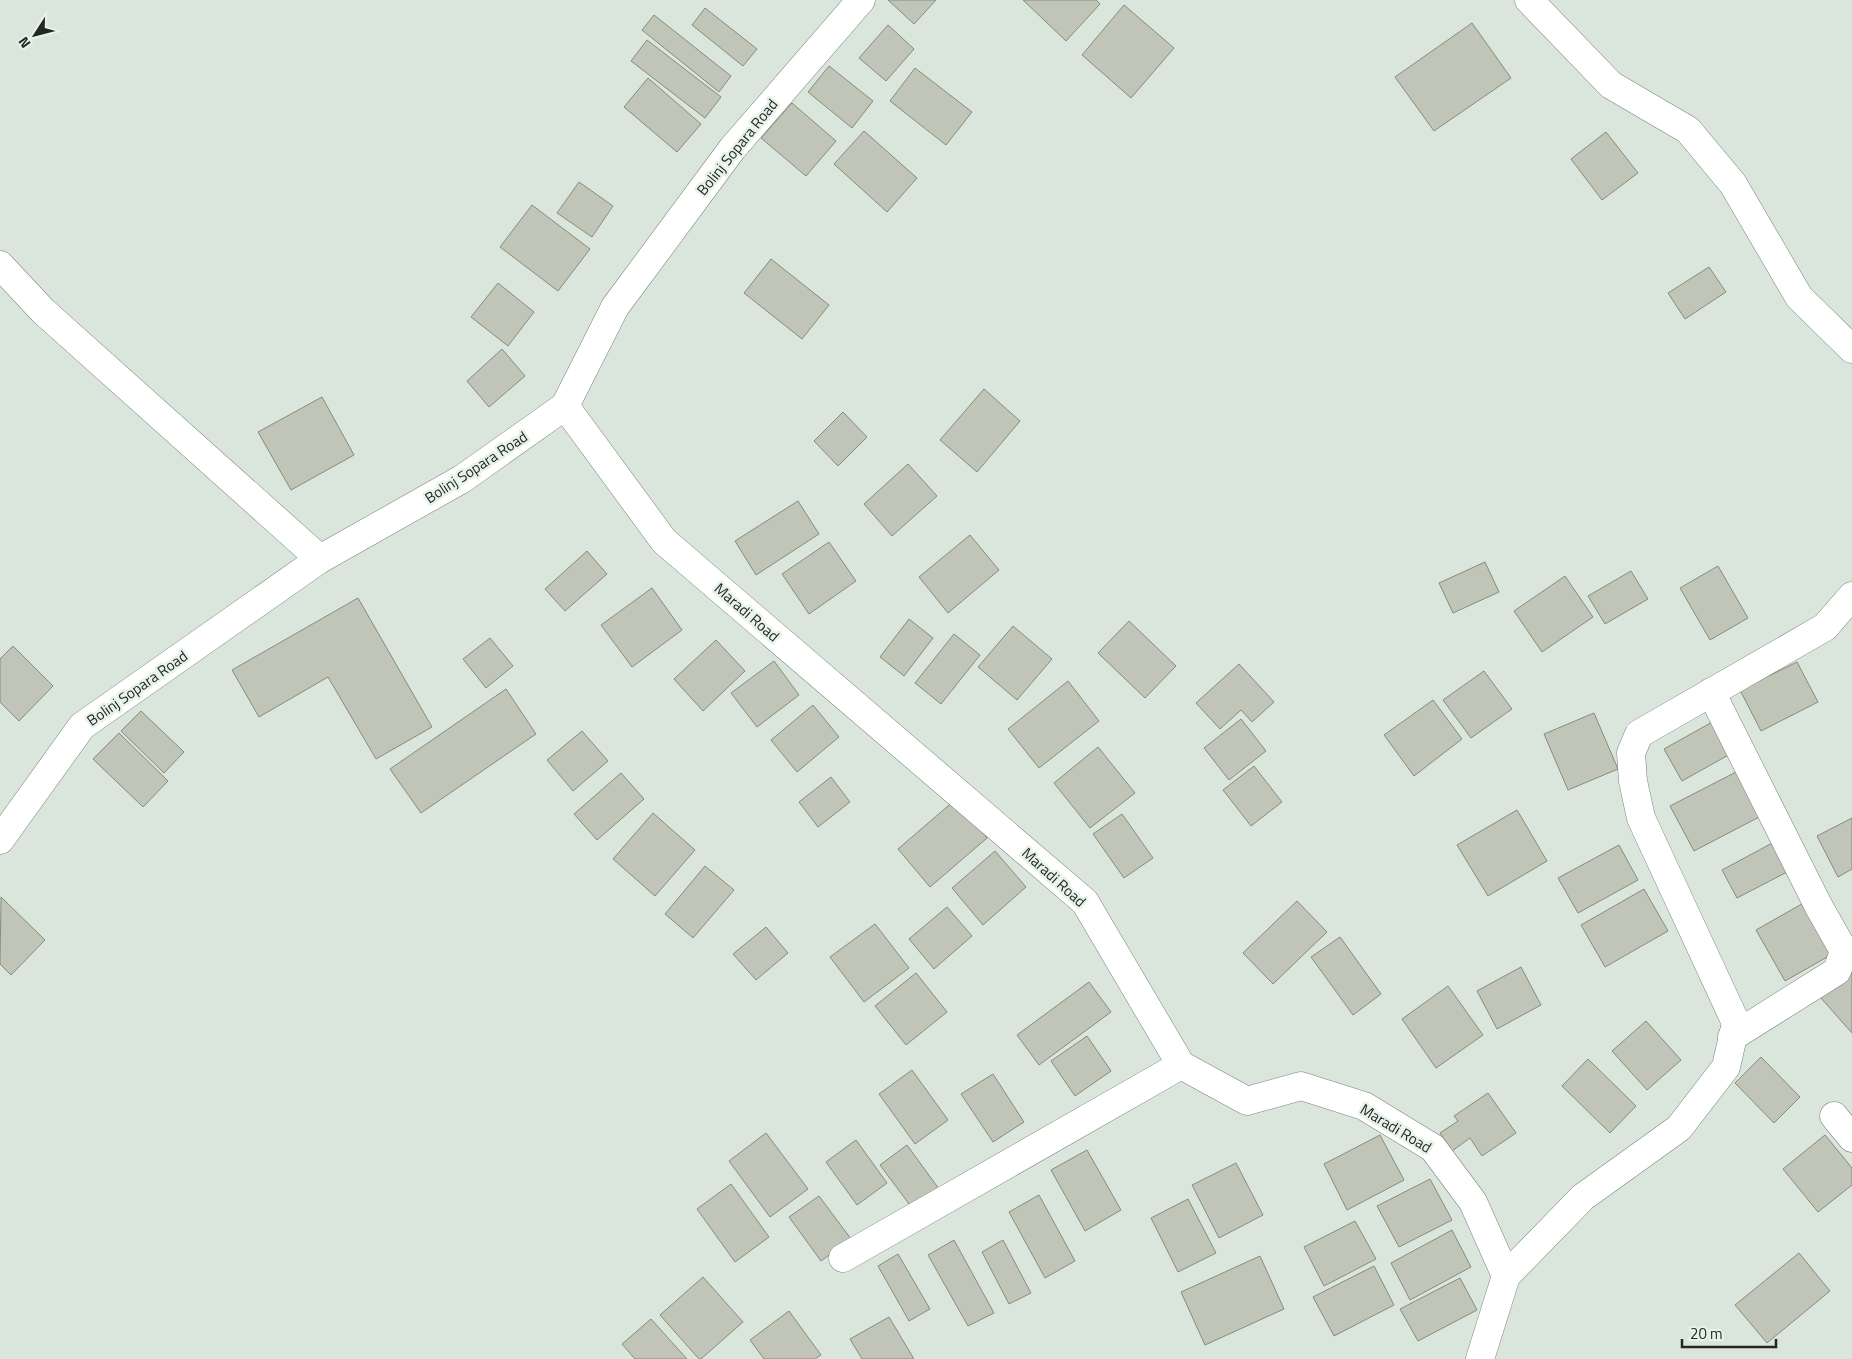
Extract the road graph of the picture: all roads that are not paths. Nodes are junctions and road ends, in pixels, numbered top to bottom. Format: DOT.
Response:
graph roads {
  1 [pos="861,0"];
  2 [pos="1529,0"];
  3 [pos="0,265"];
  4 [pos="1846,335"];
  5 [pos="1852,371"];
  6 [pos="565,406"];
  7 [pos="320,559"];
  8 [pos="1852,596"];
  9 [pos="1711,692"];
  10 [pos="0,840"];
  11 [pos="1732,1037"];
  12 [pos="1182,1065"];
  13 [pos="1834,1116"];
  14 [pos="1852,1138"];
  15 [pos="843,1258"];
  16 [pos="1506,1276"];
  17 [pos="1480,1359"];
  1 -- 6 [label="street, Bolinj Sopara Road"];
  2 -- 4 [label="street"];
  3 -- 7 [label="street"];
  4 -- 5 [label="street"];
  6 -- 7 [label="street, Bolinj Sopara Road"];
  6 -- 12 [label="street, Maradi Road"];
  7 -- 10 [label="street, Bolinj Sopara Road"];
  8 -- 9 [label="street"];
  9 -- 11 [label="street"];
  9 -- 11 [label="street"];
  11 -- 16 [label="street"];
  12 -- 15 [label="street"];
  12 -- 16 [label="street, Maradi Road"];
  13 -- 14 [label="street"];
  16 -- 17 [label="street"];
}
